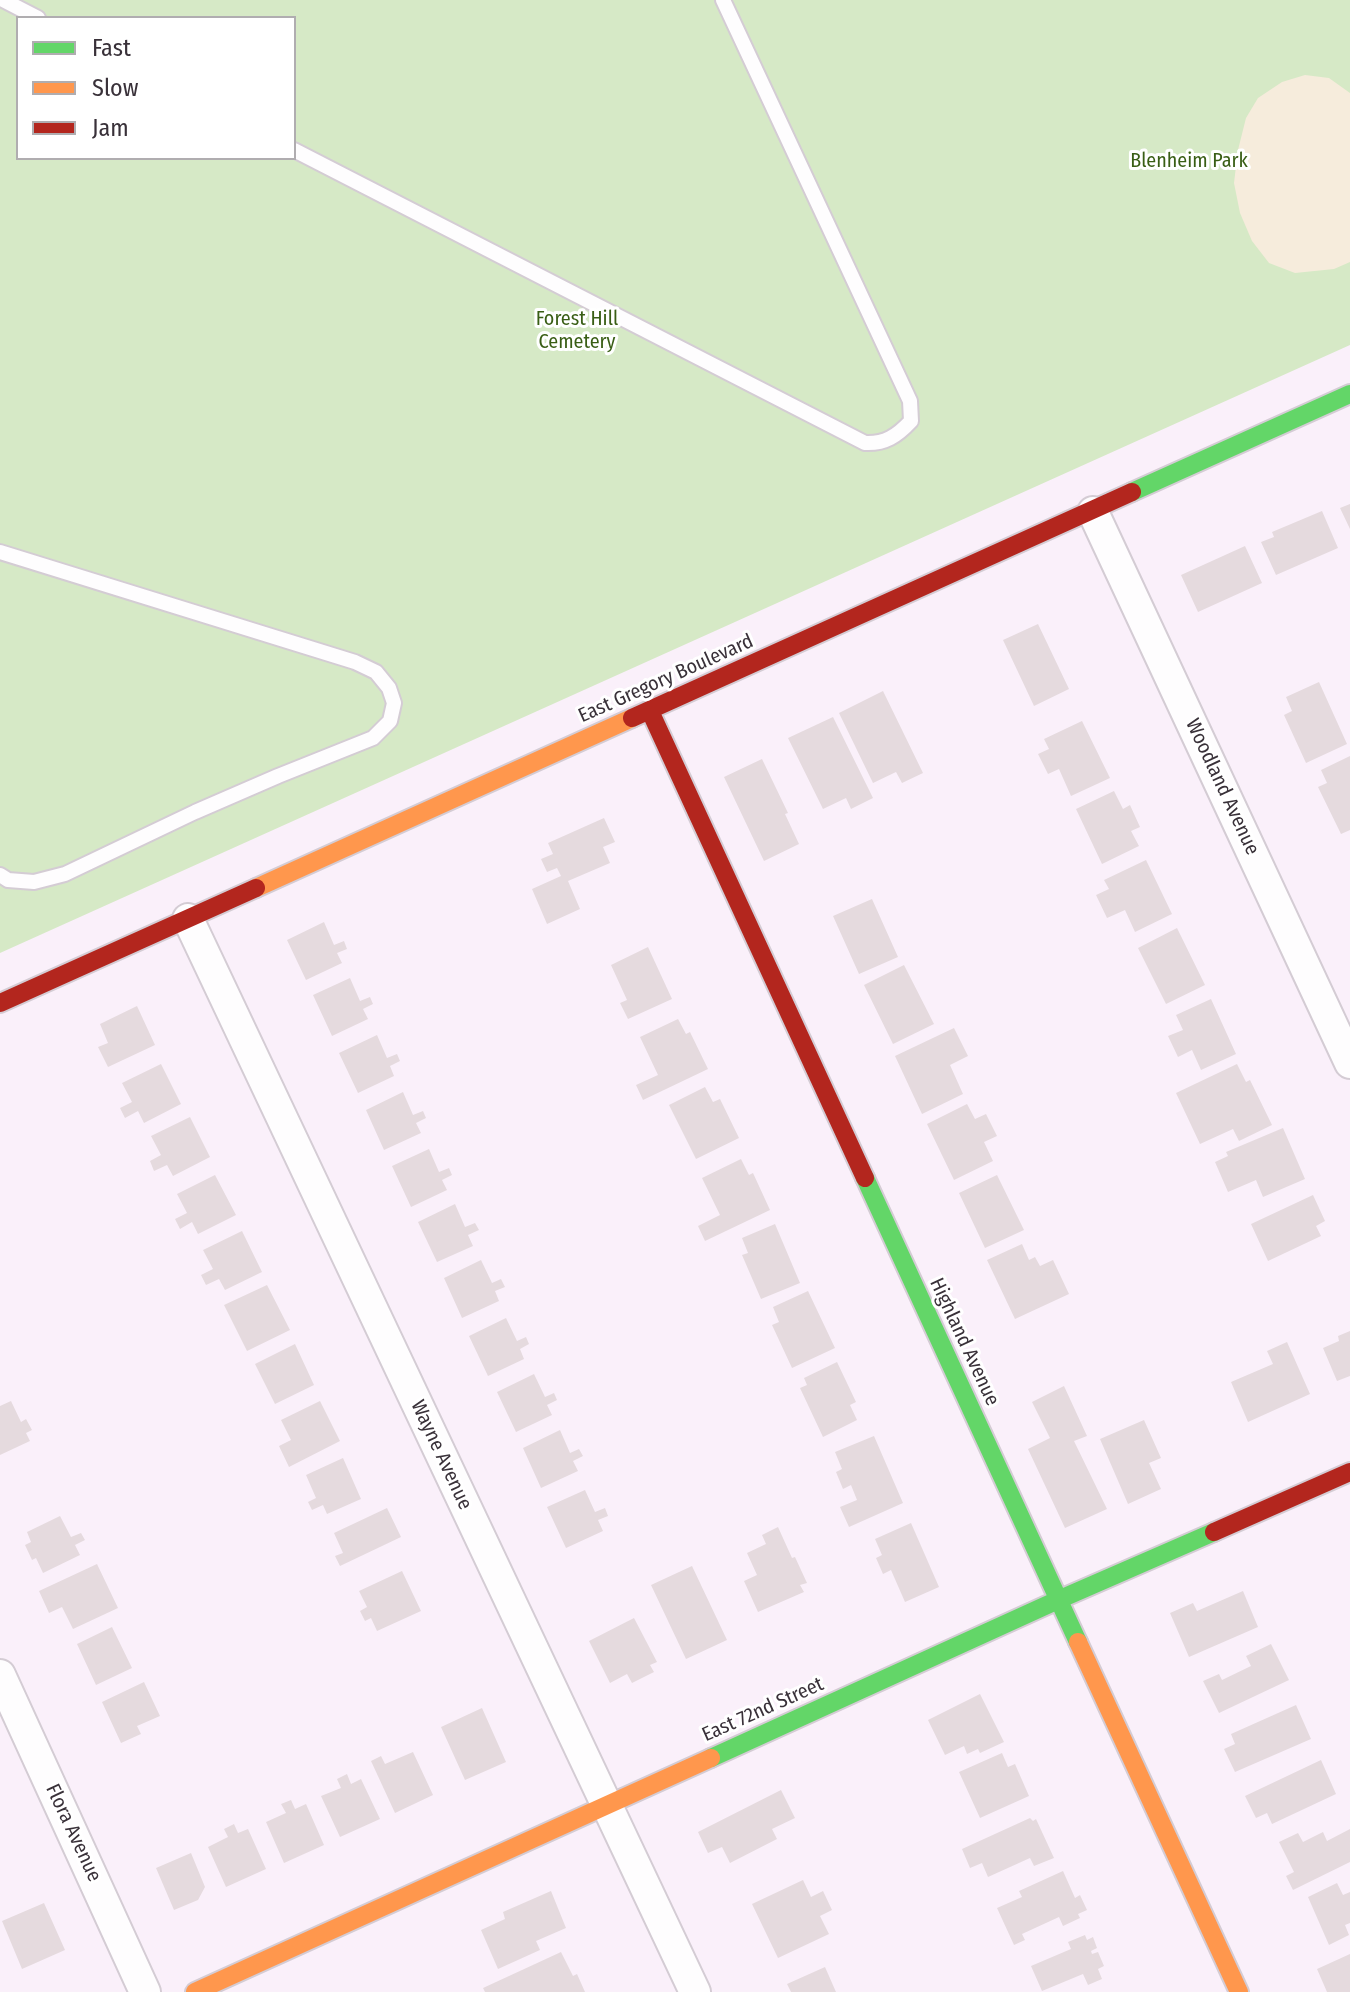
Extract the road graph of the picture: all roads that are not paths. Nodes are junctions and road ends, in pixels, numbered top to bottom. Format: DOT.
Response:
graph roads {
  1 [pos="3,0"];
  2 [pos="723,0"];
  3 [pos="34,16"];
  4 [pos="296,151"];
  5 [pos="1350,394"];
  6 [pos="1093,512"];
  7 [pos="0,552"];
  8 [pos="650,711"];
  9 [pos="0,875"];
  10 [pos="188,919"];
  11 [pos="0,1003"];
  12 [pos="1350,1063"];
  13 [pos="1350,1472"];
  14 [pos="1058,1600"];
  15 [pos="0,1675"];
  16 [pos="606,1805"];
  17 [pos="145,1992"];
  18 [pos="195,1992"];
  19 [pos="695,1992"];
  20 [pos="1239,1992"];
  1 -- 3 [label="lane"];
  2 -- 4 [label="lane"];
  5 -- 6 [label="street, East Gregory Boulevard"];
  6 -- 8 [label="street, East Gregory Boulevard"];
  6 -- 12 [label="street, Woodland Avenue"];
  7 -- 9 [label="lane"];
  8 -- 10 [label="street, East Gregory Boulevard"];
  8 -- 14 [label="street, Highland Avenue"];
  10 -- 11 [label="street, East Gregory Boulevard"];
  10 -- 16 [label="street, Wayne Avenue"];
  13 -- 14 [label="street, East 72nd Street"];
  14 -- 16 [label="street, East 72nd Street"];
  14 -- 20 [label="street, Highland Avenue"];
  15 -- 17 [label="street, Flora Avenue"];
  16 -- 18 [label="street, East 72nd Street"];
  16 -- 19 [label="street, Wayne Avenue"];
}
